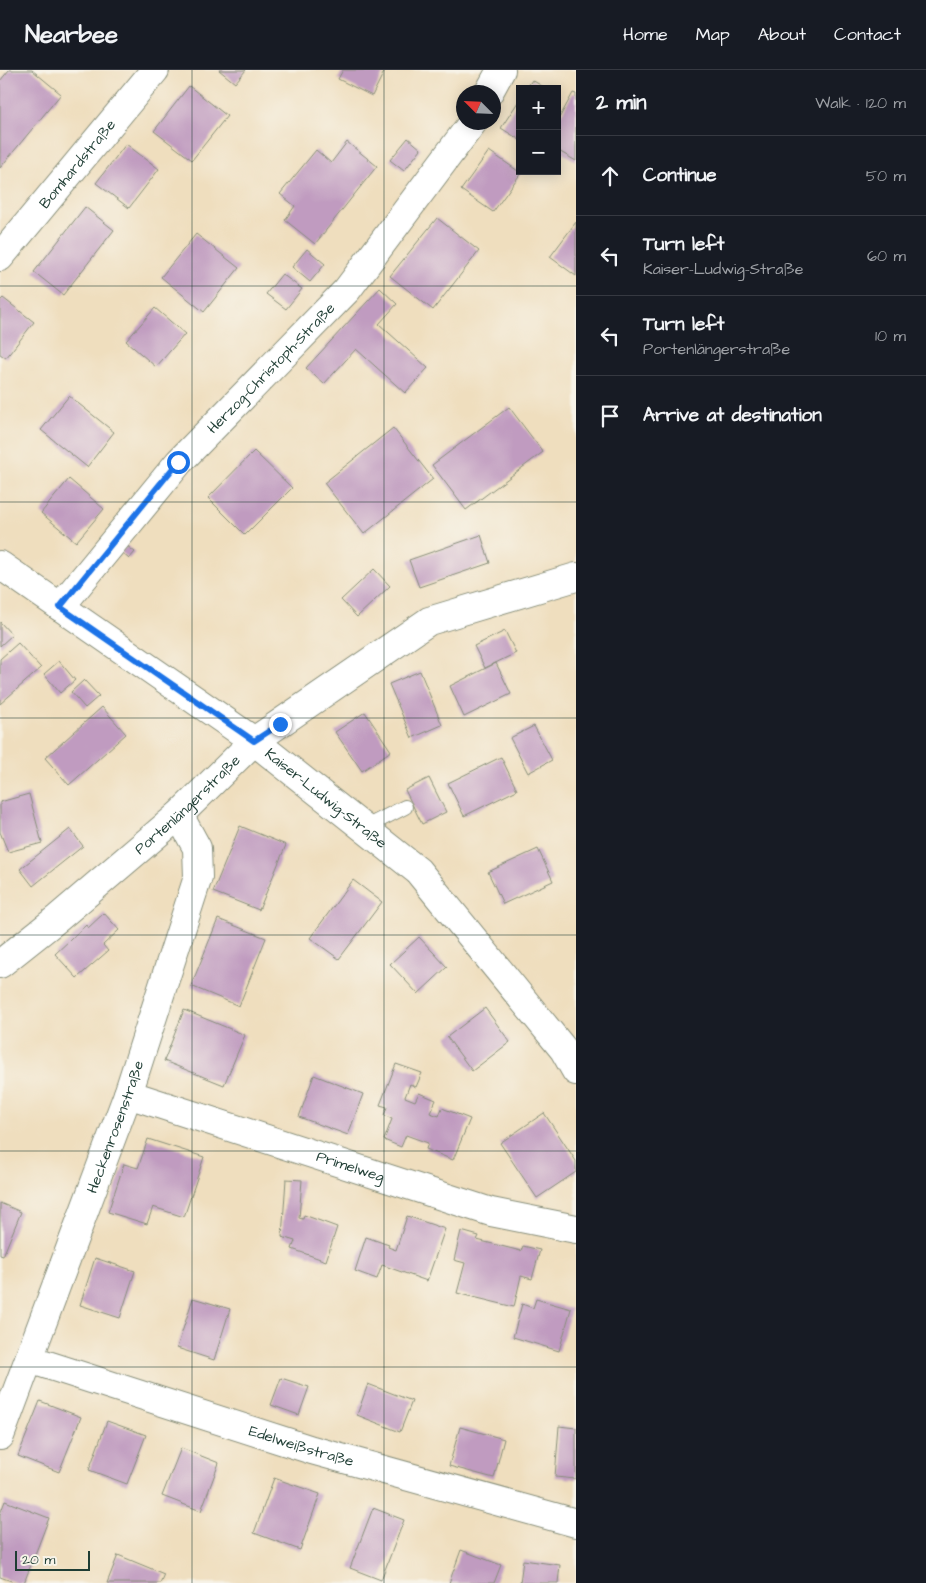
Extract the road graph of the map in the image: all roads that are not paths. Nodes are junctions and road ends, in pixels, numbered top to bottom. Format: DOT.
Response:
graph roads {
  1 [pos="155,70"];
  2 [pos="501,70"];
  3 [pos="494,85"];
  4 [pos="467,130"];
  5 [pos="0,257"];
  6 [pos="0,565"];
  7 [pos="576,577"];
  8 [pos="60,607"];
  9 [pos="254,741"];
  10 [pos="405,807"];
  11 [pos="179,815"];
  12 [pos="364,828"];
  13 [pos="0,964"];
  14 [pos="572,1053"];
  15 [pos="128,1094"];
  16 [pos="576,1229"];
  17 [pos="30,1359"];
  18 [pos="0,1436"];
  19 [pos="576,1524"];
  1 -- 5 [label="street, Bomhardstraße"];
  2 -- 3 [label="street"];
  4 -- 8 [label="street, Herzog-Christoph-Straße"];
  6 -- 8 [label="street, Kaiser-Ludwig-Straße"];
  7 -- 9 [label="street, Portenlängerstraße"];
  8 -- 9 [label="street, Kaiser-Ludwig-Straße"];
  9 -- 11 [label="street, Portenlängerstraße"];
  9 -- 12 [label="street, Kaiser-Ludwig-Straße"];
  10 -- 12 [label="lane"];
  11 -- 13 [label="street, Portenlängerstraße"];
  11 -- 15 [label="street, Heckenrosenstraße"];
  12 -- 14 [label="street, Kaiser-Ludwig-Straße"];
  15 -- 16 [label="street, Primelweg"];
  15 -- 17 [label="street, Heckenrosenstraße"];
  17 -- 18 [label="street, Heckenrosenstraße"];
  17 -- 19 [label="street, Edelweißstraße"];
}
